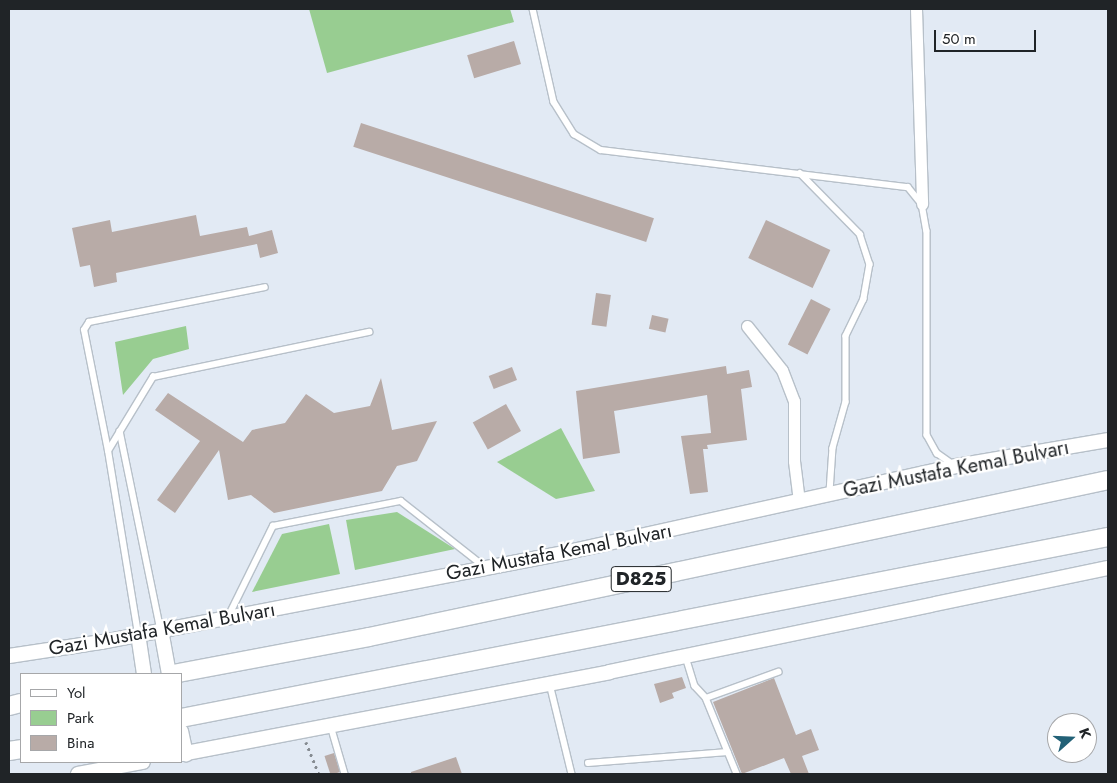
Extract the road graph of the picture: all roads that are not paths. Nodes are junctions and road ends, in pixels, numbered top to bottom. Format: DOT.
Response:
graph roads {
  1 [pos="534,9"];
  2 [pos="916,9"];
  3 [pos="800,172"];
  4 [pos="922,204"];
  5 [pos="266,287"];
  6 [pos="747,326"];
  7 [pos="369,332"];
  8 [pos="120,431"];
  9 [pos="1108,440"];
  10 [pos="108,451"];
  11 [pos="956,466"];
  12 [pos="1108,480"];
  13 [pos="830,494"];
  14 [pos="799,501"];
  15 [pos="1108,537"];
  16 [pos="486,567"];
  17 [pos="1108,568"];
  18 [pos="228,618"];
  19 [pos="161,630"];
  20 [pos="138,634"];
  21 [pos="9,656"];
  22 [pos="686,657"];
  23 [pos="778,672"];
  24 [pos="144,673"];
  25 [pos="169,673"];
  26 [pos="178,673"];
  27 [pos="550,684"];
  28 [pos="706,698"];
  29 [pos="182,718"];
  30 [pos="331,726"];
  31 [pos="182,738"];
  32 [pos="728,752"];
  33 [pos="184,754"];
  34 [pos="588,762"];
  35 [pos="138,763"];
  36 [pos="78,774"];
  37 [pos="345,774"];
  38 [pos="572,774"];
  39 [pos="737,774"];
  1 -- 3 [label="lane"];
  2 -- 4 [label="street"];
  3 -- 4 [label="lane"];
  3 -- 13 [label="lane"];
  4 -- 11 [label="lane"];
  5 -- 10 [label="lane"];
  6 -- 14 [label="street"];
  7 -- 8 [label="lane"];
  8 -- 10 [label="lane"];
  8 -- 19 [label="lane"];
  9 -- 11 [label="street, Gazi Mustafa Kemal Bulvarı"];
  10 -- 20 [label="lane"];
  11 -- 13 [label="street, Gazi Mustafa Kemal Bulvarı"];
  12 -- 26 [label="highway, Gazi Mustafa Kemal Bulvarı / D825"];
  13 -- 14 [label="street, Gazi Mustafa Kemal Bulvarı"];
  14 -- 16 [label="street, Gazi Mustafa Kemal Bulvarı"];
  15 -- 29 [label="highway, D825"];
  16 -- 18 [label="street, Gazi Mustafa Kemal Bulvarı"];
  16 -- 18 [label="lane"];
  17 -- 22 [label="street"];
  18 -- 19 [label="street, Gazi Mustafa Kemal Bulvarı"];
  19 -- 20 [label="street, Gazi Mustafa Kemal Bulvarı"];
  19 -- 25 [label="street"];
  20 -- 21 [label="street, Gazi Mustafa Kemal Bulvarı"];
  20 -- 24 [label="street"];
  22 -- 27 [label="street"];
  22 -- 28 [label="lane"];
  23 -- 28 [label="lane"];
  27 -- 30 [label="street"];
  27 -- 38 [label="lane"];
  28 -- 32 [label="lane"];
  30 -- 33 [label="street"];
  30 -- 37 [label="lane"];
  31 -- 33 [label="street"];
  32 -- 34 [label="lane"];
  32 -- 39 [label="lane"];
  35 -- 36 [label="street"];
}
